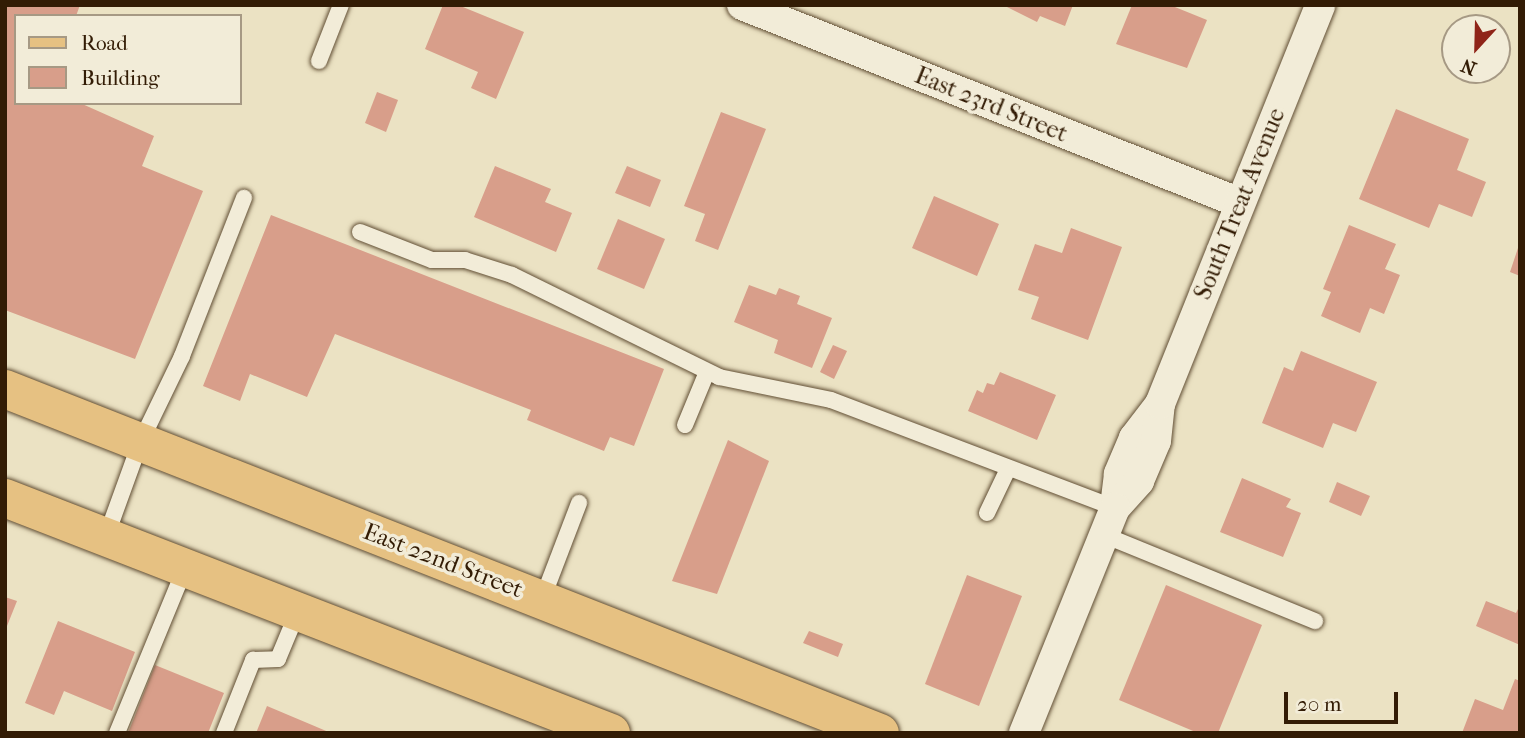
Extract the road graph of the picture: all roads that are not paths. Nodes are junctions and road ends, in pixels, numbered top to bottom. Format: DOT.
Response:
graph roads {
  1 [pos="341,5"];
  2 [pos="742,5"];
  3 [pos="1320,5"];
  4 [pos="319,61"];
  5 [pos="244,198"];
  6 [pos="1240,203"];
  7 [pos="360,232"];
  8 [pos="707,372"];
  9 [pos="5,390"];
  10 [pos="685,425"];
  11 [pos="140,443"];
  12 [pos="1008,468"];
  13 [pos="5,498"];
  14 [pos="579,503"];
  15 [pos="1115,508"];
  16 [pos="988,513"];
  17 [pos="1104,535"];
  18 [pos="106,537"];
  19 [pos="185,568"];
  20 [pos="542,600"];
  21 [pos="298,611"];
  22 [pos="1315,621"];
  23 [pos="117,733"];
  24 [pos="224,733"];
  25 [pos="611,733"];
  26 [pos="880,733"];
  27 [pos="1024,733"];
  1 -- 4 [label="lane"];
  2 -- 6 [label="street, East 23rd Street"];
  3 -- 6 [label="street, South Treat Avenue"];
  5 -- 11 [label="lane"];
  6 -- 15 [label="street, South Treat Avenue"];
  7 -- 8 [label="lane"];
  8 -- 10 [label="lane"];
  8 -- 12 [label="lane"];
  9 -- 11 [label="main road, East 22nd Street"];
  11 -- 18 [label="lane"];
  11 -- 20 [label="main road, East 22nd Street"];
  12 -- 15 [label="lane"];
  12 -- 16 [label="lane"];
  13 -- 18 [label="main road"];
  14 -- 20 [label="lane"];
  15 -- 17 [label="street, South Treat Avenue"];
  17 -- 22 [label="lane"];
  17 -- 27 [label="street, South Treat Avenue"];
  18 -- 19 [label="main road"];
  19 -- 21 [label="main road"];
  19 -- 23 [label="lane"];
  20 -- 26 [label="main road, East 22nd Street"];
  21 -- 24 [label="lane"];
  21 -- 25 [label="main road"];
}
